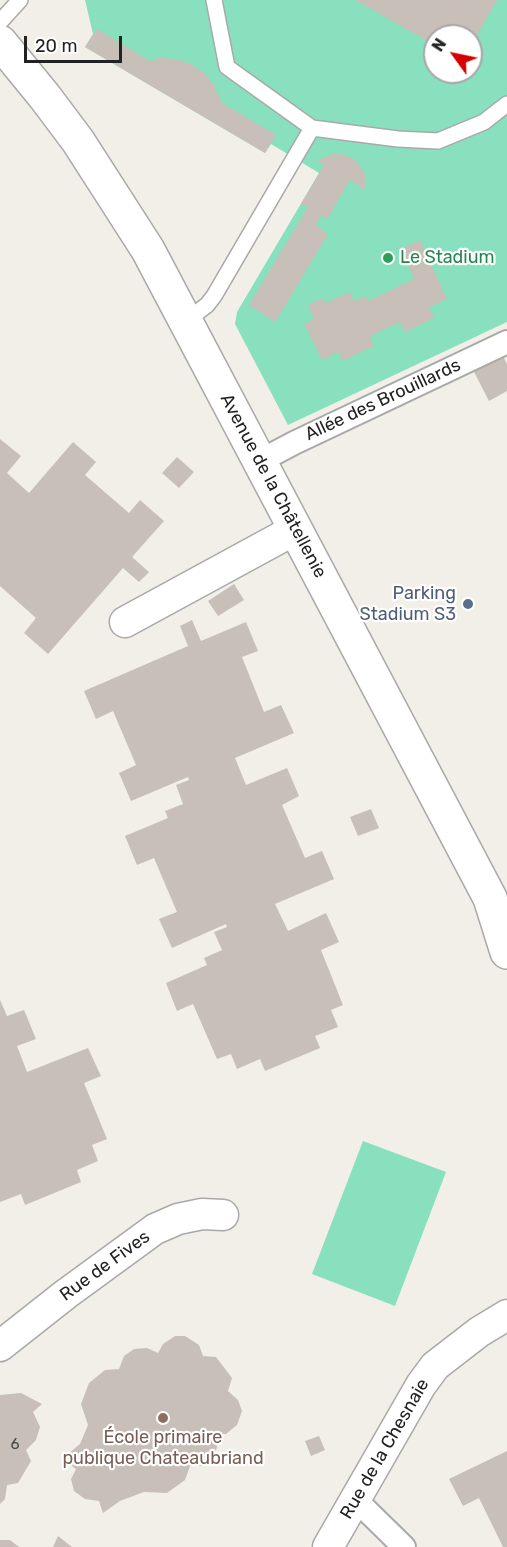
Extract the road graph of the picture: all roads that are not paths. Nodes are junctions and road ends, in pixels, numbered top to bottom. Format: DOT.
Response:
graph roads {
  1 [pos="20,0"];
  2 [pos="214,0"];
  3 [pos="0,22"];
  4 [pos="0,42"];
  5 [pos="507,104"];
  6 [pos="312,128"];
  7 [pos="186,321"];
  8 [pos="507,342"];
  9 [pos="260,461"];
  10 [pos="296,530"];
  11 [pos="124,622"];
  12 [pos="507,952"];
  13 [pos="223,1215"];
  14 [pos="507,1314"];
  15 [pos="0,1346"];
  16 [pos="355,1499"];
  17 [pos="328,1547"];
  18 [pos="404,1547"];
  1 -- 3 [label="lane"];
  2 -- 6 [label="lane"];
  4 -- 7 [label="street, Avenue de la Châtellenie"];
  5 -- 6 [label="lane"];
  6 -- 7 [label="lane"];
  7 -- 9 [label="street, Avenue de la Châtellenie"];
  8 -- 9 [label="street, Allée des Brouillards"];
  9 -- 10 [label="street, Avenue de la Châtellenie"];
  10 -- 11 [label="street"];
  10 -- 12 [label="street, Avenue de la Châtellenie"];
  13 -- 15 [label="street, Rue de Fives"];
  14 -- 16 [label="street, Rue de la Chesnaie"];
  16 -- 17 [label="street, Rue de la Chesnaie"];
  16 -- 18 [label="street"];
}
